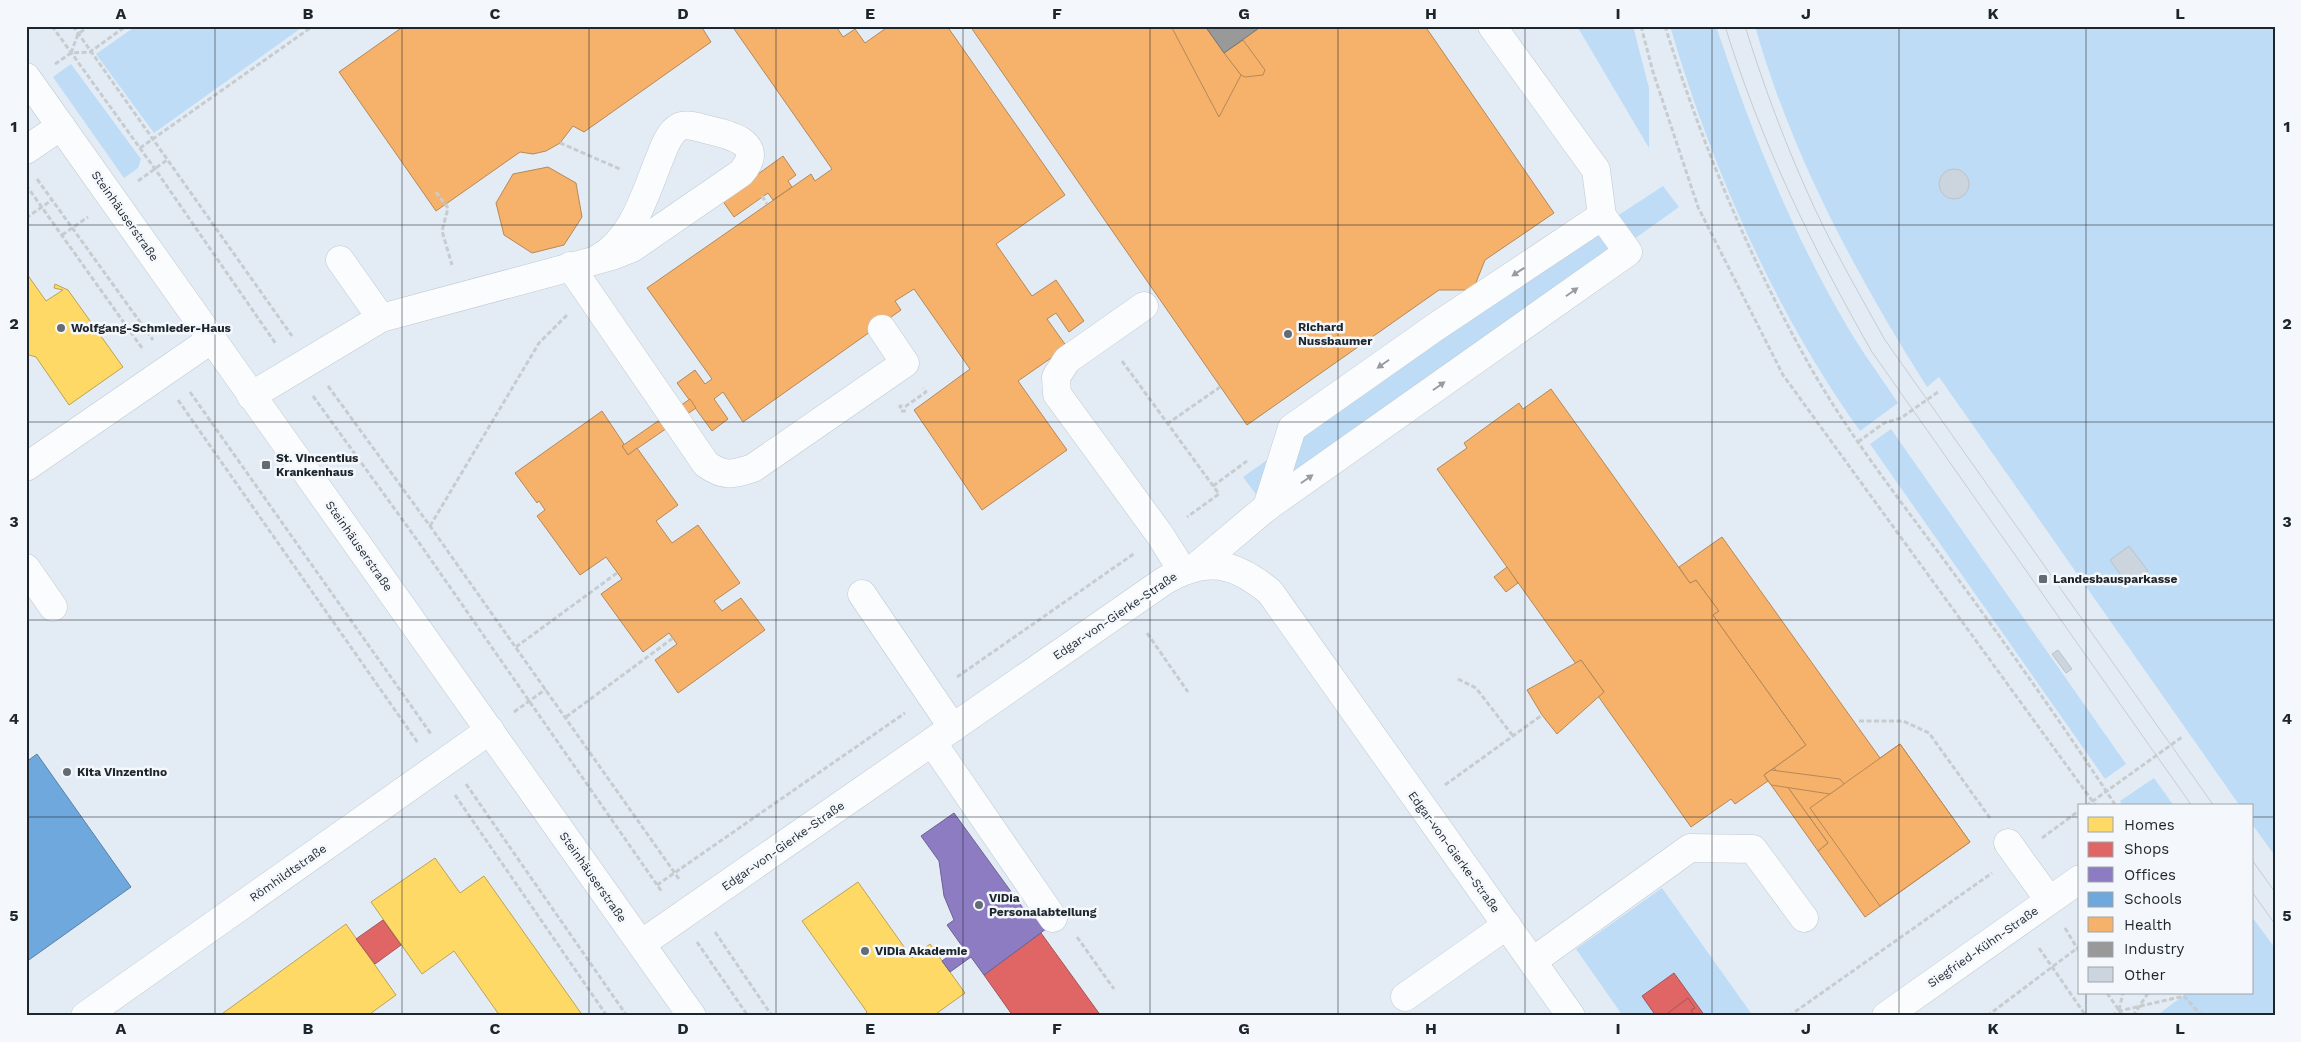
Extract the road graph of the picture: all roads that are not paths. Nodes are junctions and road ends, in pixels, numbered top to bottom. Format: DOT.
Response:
graph roads {
  1 [pos="1492,26"];
  2 [pos="26,77"];
  3 [pos="60,126"];
  4 [pos="26,150"];
  5 [pos="1602,216"];
  6 [pos="599,258"];
  7 [pos="340,260"];
  8 [pos="570,266"];
  9 [pos="1144,306"];
  10 [pos="381,318"];
  11 [pos="882,330"];
  12 [pos="212,339"];
  13 [pos="251,396"];
  14 [pos="26,467"];
  15 [pos="1267,508"];
  16 [pos="26,568"];
  17 [pos="1190,568"];
  18 [pos="862,594"];
  19 [pos="53,607"];
  20 [pos="490,730"];
  21 [pos="942,735"];
  22 [pos="2013,849"];
  23 [pos="2078,880"];
  24 [pos="2049,900"];
  25 [pos="1053,918"];
  26 [pos="1804,918"];
  27 [pos="1507,925"];
  28 [pos="641,944"];
  29 [pos="1533,961"];
  30 [pos="1405,997"];
  31 [pos="86,1016"];
  32 [pos="692,1016"];
  33 [pos="1572,1016"];
  34 [pos="1886,1016"];
  1 -- 5 [label="street"];
  2 -- 3 [label="street, Steinhäuserstraße"];
  3 -- 4 [label="street"];
  3 -- 12 [label="street, Steinhäuserstraße"];
  5 -- 15 [label="street, one-way"];
  15 -- 5 [label="street, one-way"];
  6 -- 6 [label="street"];
  6 -- 8 [label="street"];
  7 -- 10 [label="street"];
  8 -- 10 [label="street"];
  8 -- 11 [label="street"];
  9 -- 17 [label="street"];
  10 -- 13 [label="street"];
  12 -- 13 [label="street, Steinhäuserstraße"];
  12 -- 14 [label="street"];
  13 -- 20 [label="street, Steinhäuserstraße"];
  15 -- 17 [label="street"];
  16 -- 19 [label="street"];
  17 -- 21 [label="street, Edgar-von-Gierke-Straße"];
  17 -- 27 [label="street, Edgar-von-Gierke-Straße"];
  18 -- 21 [label="street"];
  20 -- 28 [label="street, Steinhäuserstraße"];
  20 -- 31 [label="street, Römhildtstraße"];
  21 -- 25 [label="street"];
  21 -- 28 [label="street, Edgar-von-Gierke-Straße"];
  22 -- 24 [label="street"];
  23 -- 24 [label="street, Siegfried-Kühn-Straße"];
  24 -- 34 [label="street, Siegfried-Kühn-Straße"];
  26 -- 29 [label="street"];
  27 -- 29 [label="street, Edgar-von-Gierke-Straße"];
  27 -- 30 [label="street"];
  28 -- 32 [label="street, Steinhäuserstraße"];
  29 -- 33 [label="street, Edgar-von-Gierke-Straße"];
}
